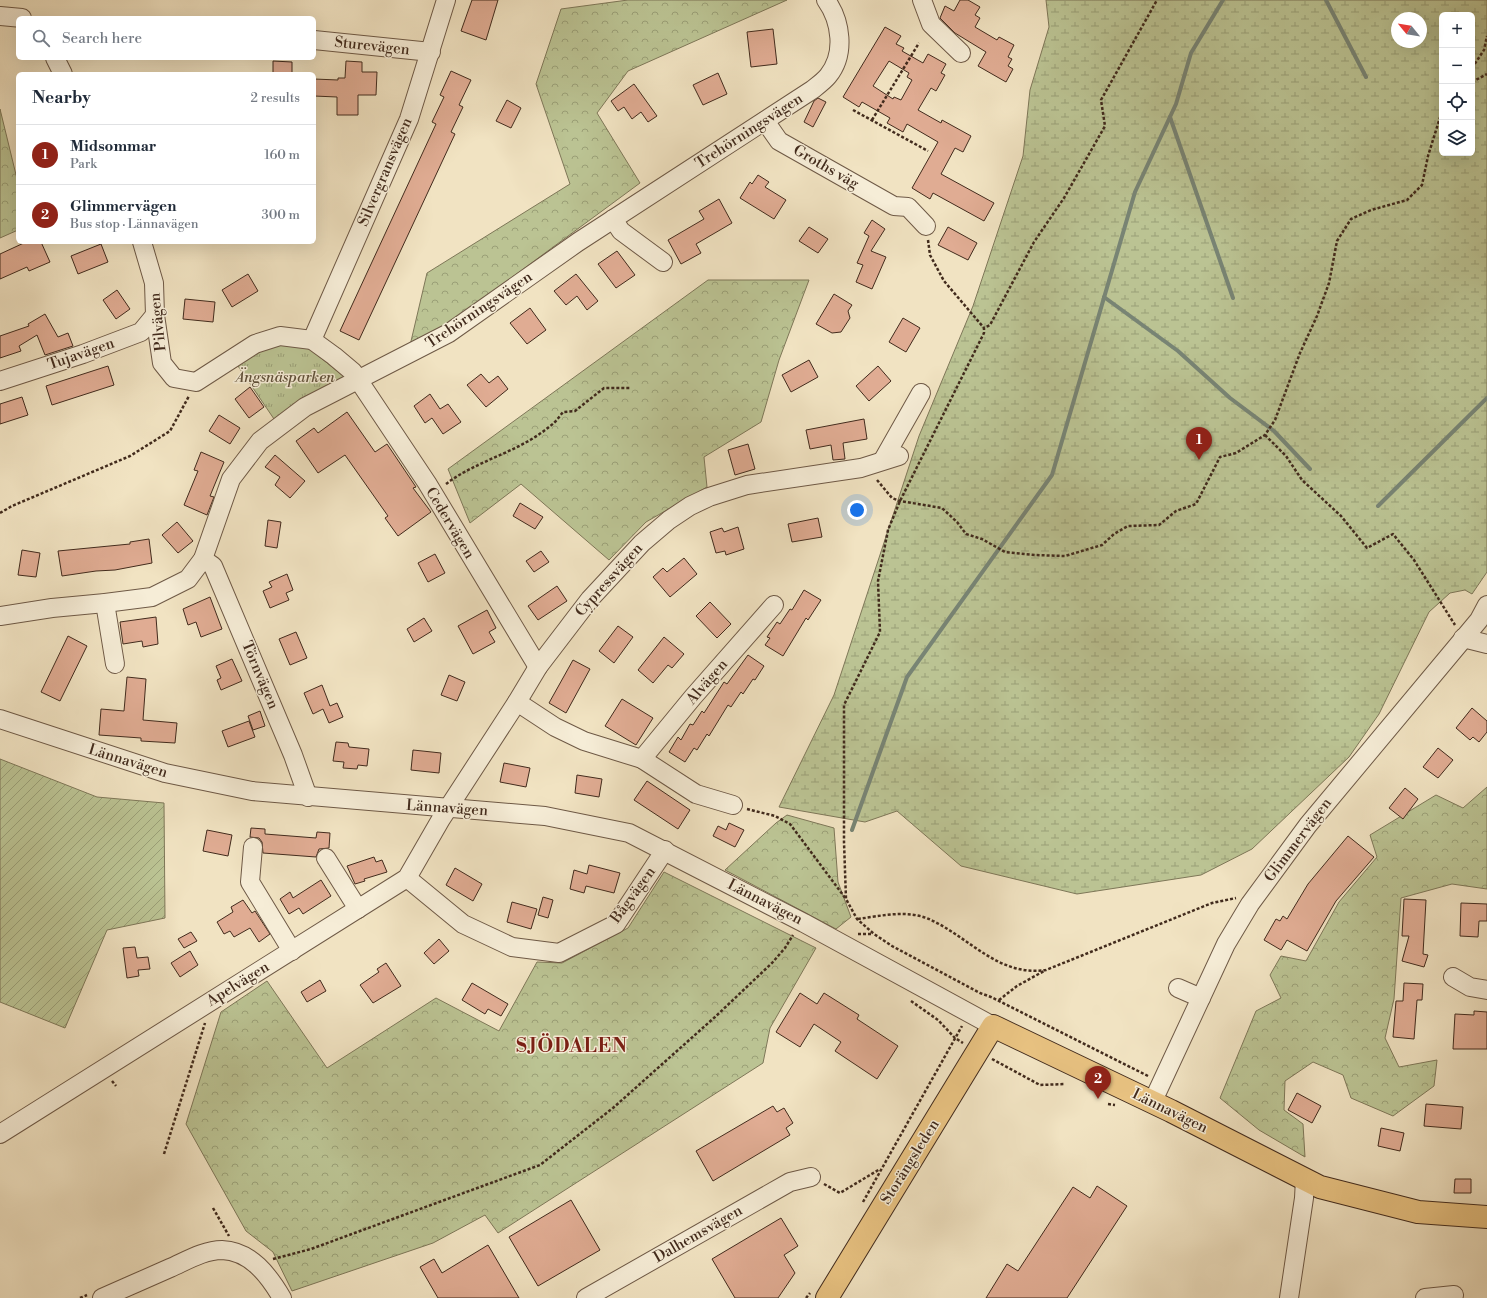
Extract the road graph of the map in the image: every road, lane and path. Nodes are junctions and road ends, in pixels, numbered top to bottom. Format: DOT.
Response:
graph roads {
  1 [pos="446,0"];
  2 [pos="922,0"];
  3 [pos="1157,0"];
  4 [pos="834,3"];
  5 [pos="0,16"];
  6 [pos="16,17"];
  7 [pos="1487,36"];
  8 [pos="316,40"];
  9 [pos="919,44"];
  10 [pos="431,52"];
  11 [pos="961,53"];
  12 [pos="56,60"];
  13 [pos="1475,64"];
  14 [pos="62,72"];
  15 [pos="1487,74"];
  16 [pos="1475,80"];
  17 [pos="853,110"];
  18 [pos="872,120"];
  19 [pos="1439,120"];
  20 [pos="764,121"];
  21 [pos="928,151"];
  22 [pos="613,219"];
  23 [pos="926,226"];
  24 [pos="143,244"];
  25 [pos="663,262"];
  26 [pos="155,315"];
  27 [pos="984,328"];
  28 [pos="312,340"];
  29 [pos="0,381"];
  30 [pos="358,381"];
  31 [pos="196,382"];
  32 [pos="631,388"];
  33 [pos="921,393"];
  34 [pos="1265,436"];
  35 [pos="884,461"];
  36 [pos="433,494"];
  37 [pos="900,501"];
  38 [pos="0,514"];
  39 [pos="203,559"];
  40 [pos="105,603"];
  41 [pos="774,605"];
  42 [pos="1487,605"];
  43 [pos="0,616"];
  44 [pos="1464,638"];
  45 [pos="1487,644"];
  46 [pos="115,664"];
  47 [pos="538,667"];
  48 [pos="517,702"];
  49 [pos="0,719"];
  50 [pos="642,759"];
  51 [pos="308,797"];
  52 [pos="733,805"];
  53 [pos="449,808"];
  54 [pos="254,847"];
  55 [pos="665,850"];
  56 [pos="326,858"];
  57 [pos="407,878"];
  58 [pos="1256,896"];
  59 [pos="846,899"];
  60 [pos="358,909"];
  61 [pos="857,919"];
  62 [pos="794,933"];
  63 [pos="292,950"];
  64 [pos="935,969"];
  65 [pos="1046,970"];
  66 [pos="932,974"];
  67 [pos="1453,977"];
  68 [pos="1178,988"];
  69 [pos="1487,990"];
  70 [pos="907,998"];
  71 [pos="1201,998"];
  72 [pos="213,1000"];
  73 [pos="998,1000"];
  74 [pos="993,1026"];
  75 [pos="996,1062"];
  76 [pos="1065,1084"];
  77 [pos="1157,1094"];
  78 [pos="0,1134"];
  79 [pos="164,1154"];
  80 [pos="881,1168"];
  81 [pos="885,1168"];
  82 [pos="811,1177"];
  83 [pos="1305,1179"];
  84 [pos="213,1208"];
  85 [pos="859,1209"];
  86 [pos="1487,1217"];
  87 [pos="239,1254"];
  88 [pos="256,1264"];
  89 [pos="820,1292"];
  90 [pos="1454,1295"];
  91 [pos="102,1298"];
  92 [pos="282,1298"];
  93 [pos="586,1298"];
  94 [pos="806,1298"];
  95 [pos="1289,1298"];
  96 [pos="1424,1298"];
  1 -- 10 [label="street, Silvergransvägen"];
  2 -- 11 [label="street"];
  3 -- 27 [label="path"];
  4 -- 20 [label="street, Trehörningsvägen"];
  5 -- 6 [label="street"];
  7 -- 13 [label="path"];
  8 -- 10 [label="street, Sturevägen"];
  9 -- 18 [label="path"];
  10 -- 28 [label="street, Silvergransvägen"];
  12 -- 14 [label="street"];
  15 -- 16 [label="path"];
  17 -- 18 [label="path"];
  18 -- 21 [label="path"];
  19 -- 34 [label="path"];
  20 -- 22 [label="street, Trehörningsvägen"];
  20 -- 23 [label="street, Groths väg"];
  22 -- 25 [label="street"];
  22 -- 30 [label="street, Trehörningsvägen"];
  23 -- 27 [label="path"];
  24 -- 26 [label="street, Pilvägen"];
  26 -- 29 [label="street, Tujavägen"];
  26 -- 31 [label="street, Pilvägen"];
  27 -- 37 [label="path"];
  28 -- 30 [label="street"];
  28 -- 31 [label="street"];
  30 -- 36 [label="street, Cedervägen"];
  30 -- 39 [label="street, Trehörningsvägen"];
  31 -- 38 [label="path"];
  32 -- 36 [label="path"];
  33 -- 35 [label="street"];
  34 -- 37 [label="path"];
  34 -- 44 [label="path"];
  35 -- 37 [label="path"];
  35 -- 47 [label="street, Cypressvägen"];
  36 -- 47 [label="street, Cedervägen"];
  37 -- 59 [label="path"];
  39 -- 40 [label="street, Trehörningsvägen"];
  39 -- 51 [label="street, Törnvägen"];
  40 -- 43 [label="street, Trehörningsvägen"];
  40 -- 46 [label="street"];
  41 -- 50 [label="street, Alvägen"];
  42 -- 44 [label="street, Glimmervägen"];
  44 -- 45 [label="street"];
  44 -- 58 [label="street, Glimmervägen"];
  47 -- 48 [label="street, Cypressvägen"];
  48 -- 50 [label="street"];
  48 -- 53 [label="street, Cypressvägen"];
  49 -- 51 [label="street, Lännavägen"];
  50 -- 52 [label="street"];
  51 -- 53 [label="street, Lännavägen"];
  52 -- 59 [label="path"];
  53 -- 55 [label="street, Lännavägen"];
  53 -- 57 [label="street, Apelvägen"];
  54 -- 63 [label="street"];
  55 -- 57 [label="street, Bågvägen"];
  55 -- 74 [label="street, Lännavägen"];
  56 -- 60 [label="street"];
  57 -- 60 [label="street, Apelvägen"];
  58 -- 65 [label="path"];
  58 -- 71 [label="street, Glimmervägen"];
  59 -- 61 [label="path"];
  60 -- 63 [label="street, Apelvägen"];
  61 -- 64 [label="path"];
  61 -- 65 [label="path"];
  62 -- 88 [label="path"];
  63 -- 72 [label="street, Apelvägen"];
  64 -- 66 [label="path"];
  64 -- 73 [label="path"];
  65 -- 73 [label="path"];
  67 -- 69 [label="street"];
  68 -- 71 [label="street"];
  70 -- 80 [label="path"];
  71 -- 77 [label="street, Glimmervägen"];
  72 -- 78 [label="street, Apelvägen"];
  72 -- 79 [label="path"];
  73 -- 77 [label="path"];
  74 -- 77 [label="main road, Lännavägen"];
  74 -- 89 [label="main road, Storängsleden"];
  75 -- 76 [label="path"];
  77 -- 83 [label="main road, Lännavägen"];
  80 -- 81 [label="path"];
  80 -- 82 [label="path"];
  80 -- 85 [label="path"];
  82 -- 93 [label="street, Dalhemsvägen"];
  83 -- 86 [label="main road, Lännavägen"];
  83 -- 95 [label="street"];
  84 -- 87 [label="path"];
  87 -- 88 [label="street"];
  87 -- 91 [label="street"];
  88 -- 92 [label="street"];
  89 -- 94 [label="path"];
  90 -- 96 [label="street"];
}
